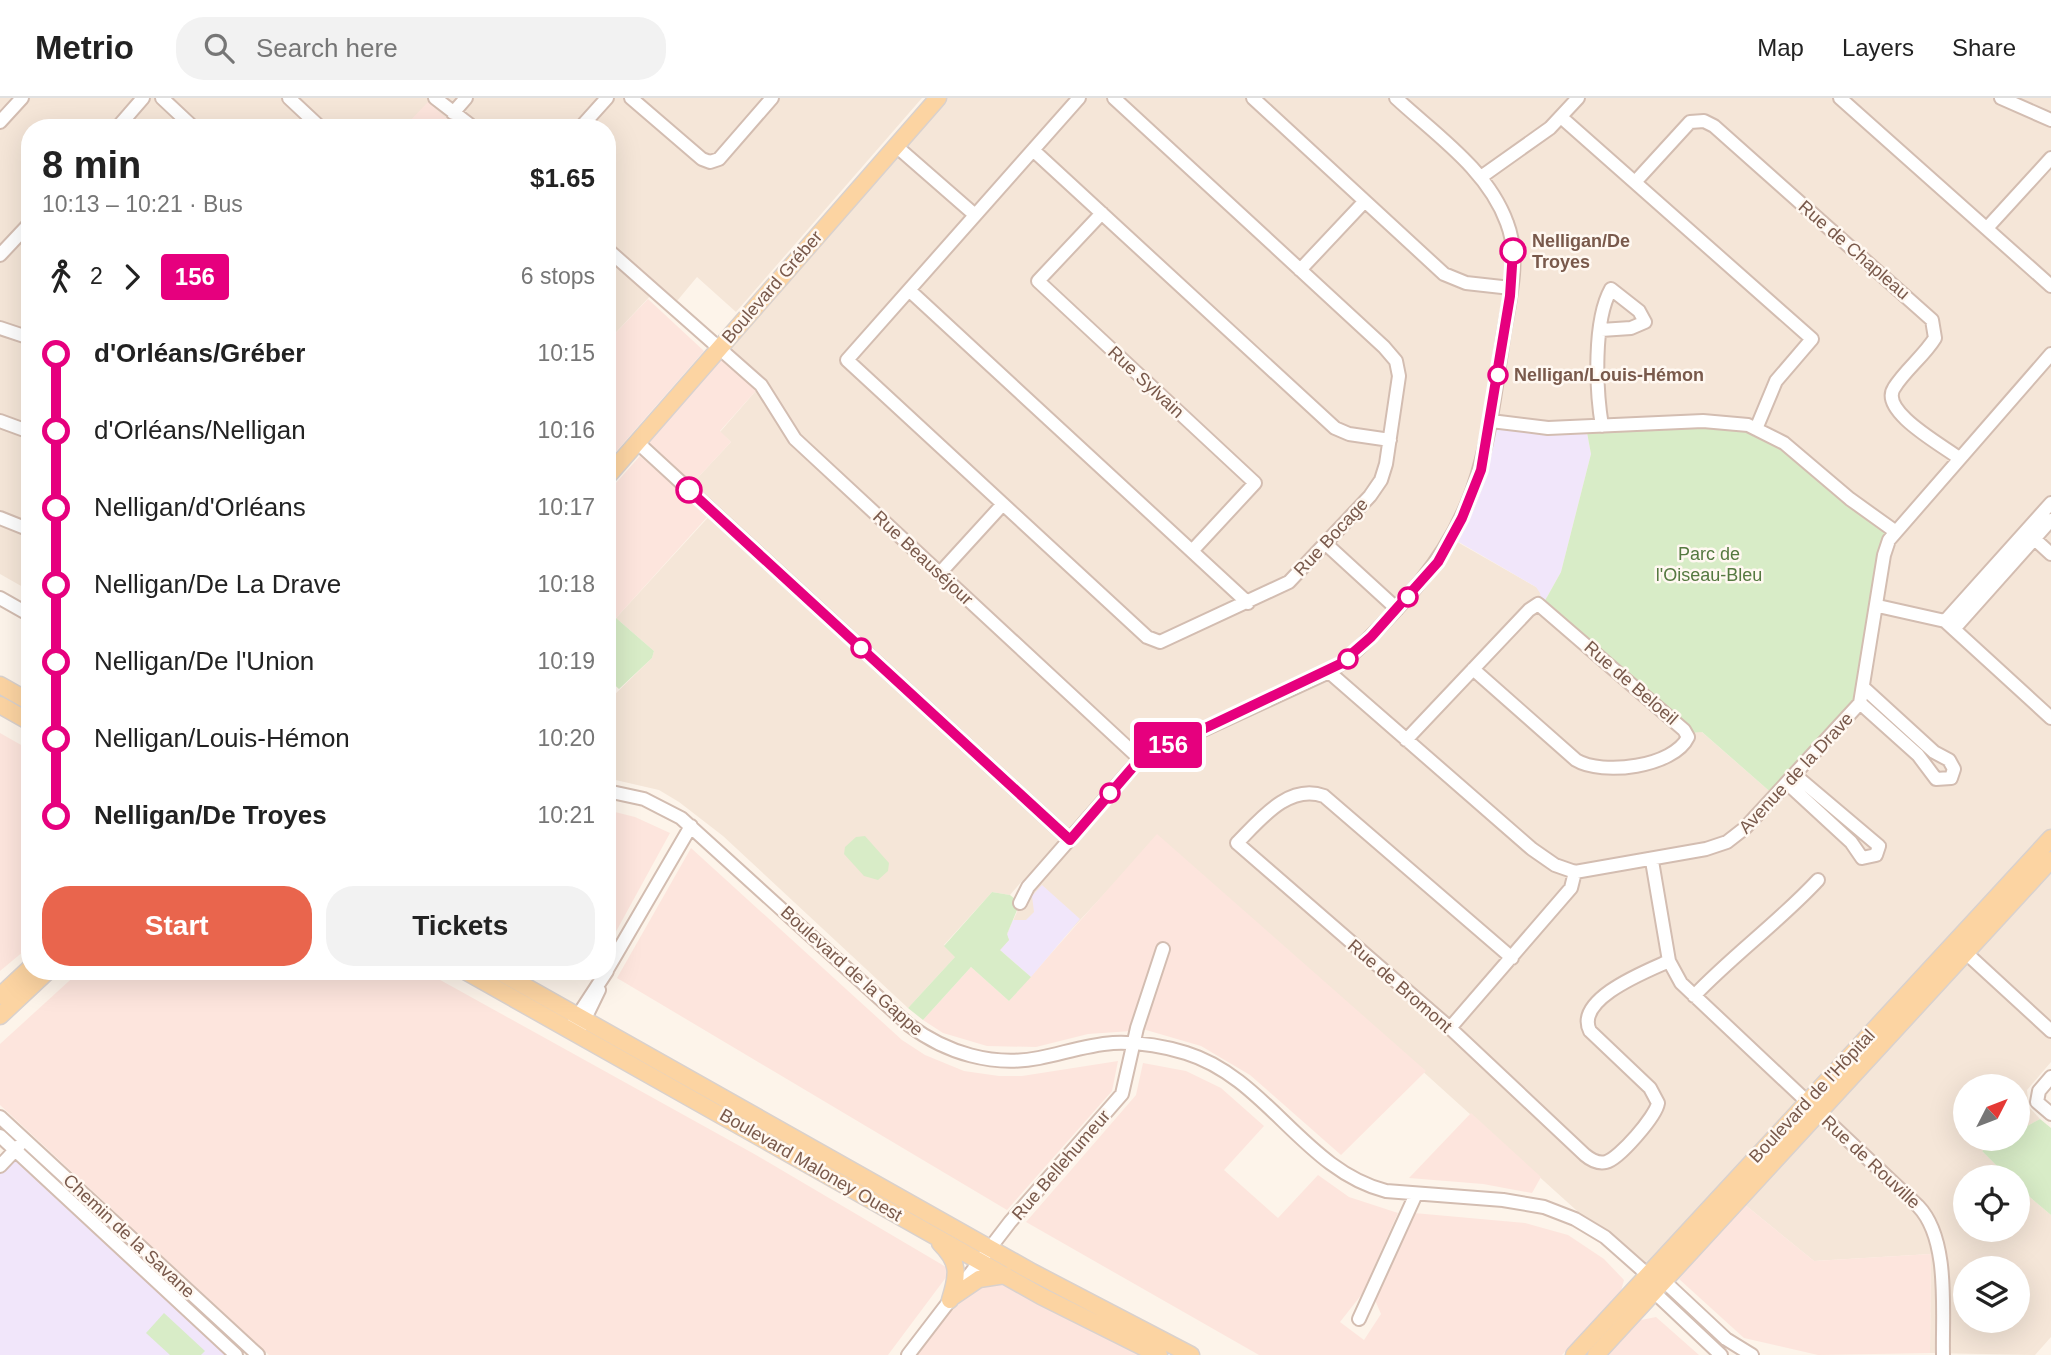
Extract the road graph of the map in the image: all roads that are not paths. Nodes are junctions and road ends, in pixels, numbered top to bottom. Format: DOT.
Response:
graph roads {
  1 [pos="22,98"];
  2 [pos="143,98"];
  3 [pos="162,98"];
  4 [pos="289,98"];
  5 [pos="435,98"];
  6 [pos="466,98"];
  7 [pos="607,98"];
  8 [pos="632,98"];
  9 [pos="772,98"];
  10 [pos="938,98"];
  11 [pos="1079,98"];
  12 [pos="1114,98"];
  13 [pos="1253,98"];
  14 [pos="1396,98"];
  15 [pos="1578,98"];
  16 [pos="2001,98"];
  17 [pos="1848,100"];
  18 [pos="453,113"];
  19 [pos="1561,117"];
  20 [pos="125,119"];
  21 [pos="184,119"];
  22 [pos="311,119"];
  23 [pos="461,119"];
  24 [pos="588,119"];
  25 [pos="2051,120"];
  26 [pos="0,122"];
  27 [pos="896,146"];
  28 [pos="1033,150"];
  29 [pos="2051,158"];
  30 [pos="1481,177"];
  31 [pos="1636,181"];
  32 [pos="1364,202"];
  33 [pos="1102,214"];
  34 [pos="975,215"];
  35 [pos="1987,228"];
  36 [pos="21,233"];
  37 [pos="0,255"];
  38 [pos="616,257"];
  39 [pos="1300,270"];
  40 [pos="2051,286"];
  41 [pos="1511,288"];
  42 [pos="909,290"];
  43 [pos="0,328"];
  44 [pos="1601,330"];
  45 [pos="21,335"];
  46 [pos="717,348"];
  47 [pos="2051,354"];
  48 [pos="0,421"];
  49 [pos="1491,421"];
  50 [pos="1602,426"];
  51 [pos="21,429"];
  52 [pos="1756,429"];
  53 [pos="1390,440"];
  54 [pos="637,442"];
  55 [pos="1959,457"];
  56 [pos="616,466"];
  57 [pos="2051,503"];
  58 [pos="1003,504"];
  59 [pos="0,517"];
  60 [pos="2051,520"];
  61 [pos="21,526"];
  62 [pos="1896,532"];
  63 [pos="2030,535"];
  64 [pos="1326,544"];
  65 [pos="1192,551"];
  66 [pos="2051,554"];
  67 [pos="940,573"];
  68 [pos="0,598"];
  69 [pos="1248,603"];
  70 [pos="1878,606"];
  71 [pos="1397,609"];
  72 [pos="21,610"];
  73 [pos="1950,625"];
  74 [pos="1473,669"];
  75 [pos="1329,672"];
  76 [pos="0,685"];
  77 [pos="1865,689"];
  78 [pos="21,697"];
  79 [pos="1860,703"];
  80 [pos="0,705"];
  81 [pos="21,717"];
  82 [pos="2051,718"];
  83 [pos="1406,740"];
  84 [pos="1140,759"];
  85 [pos="1791,779"];
  86 [pos="616,794"];
  87 [pos="691,826"];
  88 [pos="2051,838"];
  89 [pos="1070,840"];
  90 [pos="1652,860"];
  91 [pos="2051,860"];
  92 [pos="1575,872"];
  93 [pos="1818,880"];
  94 [pos="1020,902"];
  95 [pos="1163,949"];
  96 [pos="1965,952"];
  97 [pos="616,956"];
  98 [pos="1512,958"];
  99 [pos="1670,961"];
  100 [pos="21,976"];
  101 [pos="38,980"];
  102 [pos="481,980"];
  103 [pos="514,980"];
  104 [pos="602,980"];
  105 [pos="0,996"];
  106 [pos="1694,996"];
  107 [pos="0,1016"];
  108 [pos="581,1018"];
  109 [pos="1450,1028"];
  110 [pos="2051,1031"];
  111 [pos="573,1033"];
  112 [pos="1133,1044"];
  113 [pos="2051,1077"];
  114 [pos="1812,1107"];
  115 [pos="2051,1114"];
  116 [pos="0,1117"];
  117 [pos="0,1136"];
  118 [pos="25,1140"];
  119 [pos="15,1150"];
  120 [pos="0,1166"];
  121 [pos="1416,1194"];
  122 [pos="928,1231"];
  123 [pos="985,1255"];
  124 [pos="1005,1275"];
  125 [pos="1648,1275"];
  126 [pos="1659,1287"];
  127 [pos="950,1300"];
  128 [pos="1359,1319"];
  129 [pos="236,1355"];
  130 [pos="258,1355"];
  131 [pos="908,1355"];
  132 [pos="1159,1355"];
  133 [pos="1191,1355"];
  134 [pos="1574,1355"];
  135 [pos="1596,1355"];
  136 [pos="1721,1355"];
  137 [pos="1752,1355"];
  138 [pos="1943,1355"];
  1 -- 26 [label="street"];
  2 -- 20 [label="street"];
  3 -- 21 [label="street"];
  4 -- 22 [label="street"];
  5 -- 18 [label="street"];
  6 -- 18 [label="street"];
  7 -- 24 [label="street"];
  8 -- 9 [label="street"];
  10 -- 27 [label="main road, Boulevard Gréber"];
  11 -- 28 [label="street"];
  12 -- 39 [label="street, Rue Bocage"];
  13 -- 32 [label="street"];
  14 -- 30 [label="street"];
  15 -- 19 [label="street"];
  16 -- 25 [label="street"];
  17 -- 35 [label="street"];
  18 -- 23 [label="street"];
  19 -- 30 [label="street"];
  19 -- 31 [label="street"];
  27 -- 34 [label="street"];
  27 -- 46 [label="main road, Boulevard Gréber"];
  28 -- 33 [label="street"];
  28 -- 34 [label="street"];
  29 -- 35 [label="street"];
  30 -- 41 [label="street"];
  31 -- 52 [label="street"];
  31 -- 55 [label="street, Rue de Chapleau"];
  32 -- 39 [label="street"];
  32 -- 41 [label="street"];
  33 -- 53 [label="street"];
  33 -- 65 [label="street, Rue Sylvain"];
  34 -- 42 [label="street"];
  35 -- 40 [label="street"];
  36 -- 37 [label="street"];
  38 -- 46 [label="street, Rue Beauséjour"];
  39 -- 53 [label="street, Rue Bocage"];
  41 -- 49 [label="street"];
  42 -- 58 [label="street, Rue Bocage"];
  42 -- 65 [label="street"];
  43 -- 45 [label="street"];
  44 -- 50 [label="street"];
  46 -- 54 [label="main road, Boulevard Gréber"];
  46 -- 67 [label="street, Rue Beauséjour"];
  47 -- 55 [label="street, Avenue de la Drave"];
  48 -- 51 [label="street"];
  49 -- 50 [label="street"];
  49 -- 71 [label="street"];
  50 -- 52 [label="street"];
  52 -- 62 [label="street"];
  53 -- 64 [label="street, Rue Bocage"];
  54 -- 56 [label="main road, Boulevard Gréber"];
  54 -- 89 [label="street"];
  55 -- 62 [label="street, Avenue de la Drave"];
  57 -- 63 [label="street"];
  58 -- 67 [label="street"];
  58 -- 69 [label="street, Rue Bocage"];
  59 -- 61 [label="street"];
  60 -- 63 [label="street"];
  62 -- 70 [label="street, Avenue de la Drave"];
  63 -- 66 [label="street"];
  63 -- 73 [label="street"];
  64 -- 69 [label="street, Rue Bocage"];
  64 -- 71 [label="street"];
  65 -- 69 [label="street"];
  67 -- 84 [label="street, Rue Beauséjour"];
  68 -- 72 [label="street"];
  70 -- 73 [label="street"];
  70 -- 77 [label="street, Avenue de la Drave"];
  71 -- 75 [label="street"];
  73 -- 82 [label="street"];
  74 -- 74 [label="street, Rue de Beloeil"];
  74 -- 83 [label="street, Rue de Beloeil"];
  75 -- 83 [label="street"];
  75 -- 84 [label="street"];
  76 -- 78 [label="main road"];
  77 -- 79 [label="street, Avenue de la Drave"];
  77 -- 79 [label="street"];
  79 -- 85 [label="street, Avenue de la Drave"];
  80 -- 81 [label="main road"];
  83 -- 92 [label="street"];
  84 -- 89 [label="street"];
  85 -- 85 [label="street"];
  85 -- 90 [label="street, Avenue de la Drave"];
  86 -- 87 [label="street, Boulevard de la Gappe"];
  87 -- 97 [label="street"];
  87 -- 112 [label="street, Boulevard de la Gappe"];
  88 -- 114 [label="main road, Boulevard de l'Hôpital"];
  89 -- 94 [label="street"];
  90 -- 92 [label="street, Avenue de la Drave"];
  90 -- 99 [label="street, Rue de Rouville"];
  91 -- 96 [label="main road, Boulevard de l'Hôpital"];
  92 -- 98 [label="street"];
  93 -- 106 [label="street"];
  95 -- 112 [label="street, Rue Bellehumeur"];
  96 -- 110 [label="street"];
  96 -- 114 [label="main road, Boulevard de l'Hôpital"];
  98 -- 109 [label="street"];
  98 -- 109 [label="street, Rue de Bromont"];
  99 -- 106 [label="street, Rue de Rouville"];
  99 -- 109 [label="street, Rue de Bromont"];
  100 -- 105 [label="main road"];
  101 -- 107 [label="main road"];
  102 -- 111 [label="main road, Boulevard Maloney Ouest"];
  103 -- 108 [label="main road, Boulevard Maloney Ouest"];
  104 -- 108 [label="street"];
  106 -- 114 [label="street, Rue de Rouville"];
  108 -- 111 [label="street"];
  108 -- 123 [label="main road, Boulevard Maloney Ouest"];
  111 -- 122 [label="main road, Boulevard Maloney Ouest"];
  112 -- 121 [label="street, Boulevard de la Gappe"];
  112 -- 123 [label="street, Rue Bellehumeur"];
  113 -- 115 [label="street"];
  114 -- 125 [label="main road, Boulevard de l'Hôpital"];
  114 -- 126 [label="main road, Boulevard de l'Hôpital"];
  114 -- 138 [label="street, Rue de Rouville"];
  116 -- 118 [label="street, Chemin de la Savane"];
  117 -- 119 [label="street, Chemin de la Savane"];
  118 -- 119 [label="street"];
  118 -- 130 [label="street, Chemin de la Savane"];
  119 -- 120 [label="street"];
  119 -- 129 [label="street, Chemin de la Savane"];
  121 -- 125 [label="street, Boulevard de la Gappe"];
  121 -- 128 [label="street"];
  122 -- 123 [label="main road, Boulevard Maloney Ouest"];
  122 -- 127 [label="main road"];
  123 -- 124 [label="main road, Boulevard Maloney Ouest"];
  123 -- 127 [label="street, Rue Bellehumeur"];
  123 -- 133 [label="main road, Boulevard Maloney Ouest"];
  124 -- 127 [label="main road"];
  124 -- 132 [label="main road, Boulevard Maloney Ouest"];
  125 -- 126 [label="street, Boulevard de la Gappe"];
  125 -- 134 [label="main road, Boulevard de l'Hôpital"];
  126 -- 135 [label="main road, Boulevard de l'Hôpital"];
  126 -- 136 [label="street, Boulevard de la Gappe"];
  126 -- 137 [label="street, Boulevard de la Gappe"];
  127 -- 131 [label="street, Rue Bellehumeur"];
}
